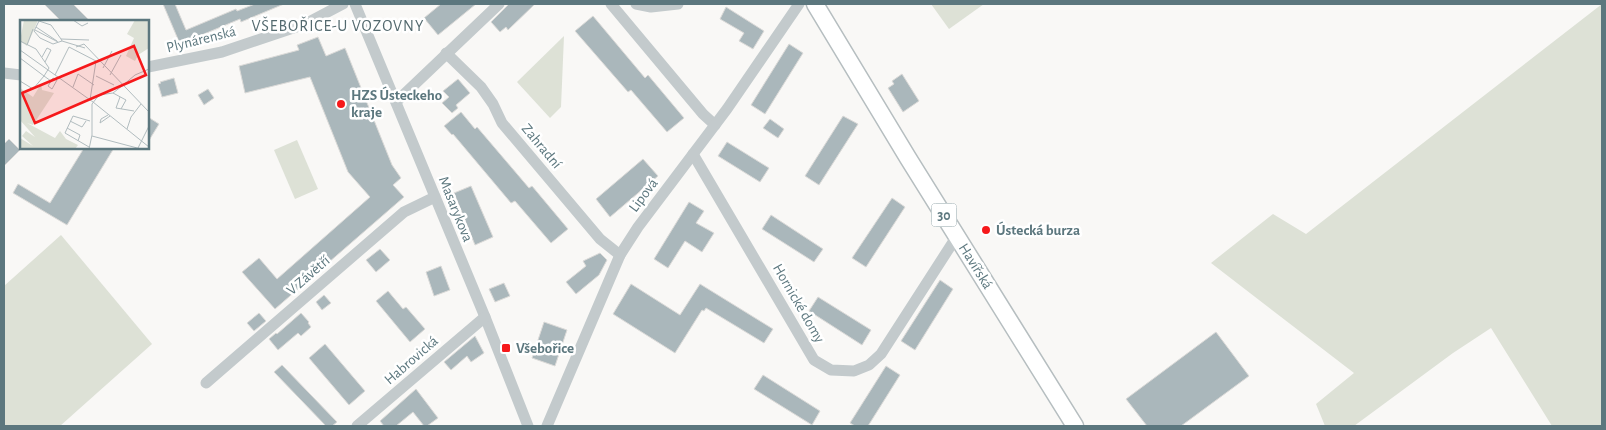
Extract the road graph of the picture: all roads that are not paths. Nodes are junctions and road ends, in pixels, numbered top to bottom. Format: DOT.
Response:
graph roads {
  1 [pos="343,4"];
  2 [pos="355,4"];
  3 [pos="499,4"];
  4 [pos="611,4"];
  5 [pos="636,4"];
  6 [pos="678,4"];
  7 [pos="800,4"];
  8 [pos="815,4"];
  9 [pos="446,53"];
  10 [pos="149,68"];
  11 [pos="4,73"];
  12 [pos="20,75"];
  13 [pos="396,102"];
  14 [pos="715,125"];
  15 [pos="693,154"];
  16 [pos="435,197"];
  17 [pos="957,236"];
  18 [pos="620,255"];
  19 [pos="484,317"];
  20 [pos="206,383"];
  21 [pos="357,426"];
  22 [pos="528,426"];
  23 [pos="547,426"];
  24 [pos="1075,426"];
  1 -- 10 [label="street, Plynárenská"];
  2 -- 13 [label="street, Masarykova"];
  3 -- 9 [label="street"];
  4 -- 14 [label="street"];
  5 -- 6 [label="street"];
  7 -- 14 [label="street, Lipová"];
  8 -- 17 [label="main road, Havířská / 30"];
  9 -- 13 [label="street"];
  9 -- 18 [label="street, Zahradní"];
  11 -- 12 [label="street"];
  13 -- 16 [label="street, Masarykova"];
  14 -- 15 [label="street, Lipová"];
  15 -- 17 [label="street, Hornické domy"];
  15 -- 18 [label="street, Lipová"];
  16 -- 19 [label="street, Masarykova"];
  16 -- 20 [label="street, V Závětří"];
  17 -- 24 [label="main road, Havířská / 30"];
  18 -- 23 [label="street, Lipová"];
  19 -- 21 [label="street, Habrovická"];
  19 -- 22 [label="street, Masarykova"];
}
